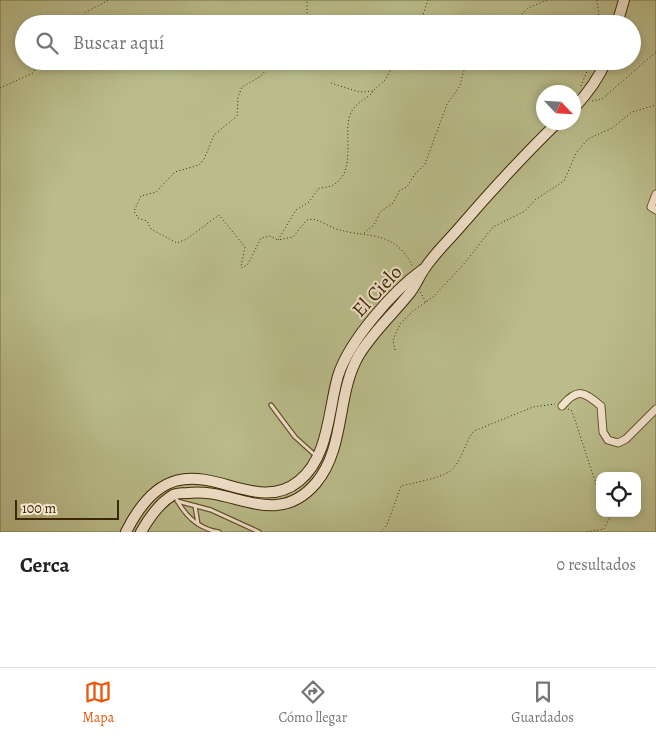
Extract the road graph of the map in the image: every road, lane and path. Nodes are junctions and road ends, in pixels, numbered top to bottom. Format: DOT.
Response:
graph roads {
  1 [pos="109,0"];
  2 [pos="307,0"];
  3 [pos="428,0"];
  4 [pos="548,0"];
  5 [pos="597,0"];
  6 [pos="624,0"];
  7 [pos="83,15"];
  8 [pos="307,15"];
  9 [pos="423,15"];
  10 [pos="521,15"];
  11 [pos="599,15"];
  12 [pos="620,15"];
  13 [pos="656,52"];
  14 [pos="641,65"];
  15 [pos="35,70"];
  16 [pos="266,70"];
  17 [pos="391,70"];
  18 [pos="465,70"];
  19 [pos="588,70"];
  20 [pos="602,70"];
  21 [pos="635,70"];
  22 [pos="331,83"];
  23 [pos="0,88"];
  24 [pos="374,91"];
  25 [pos="582,99"];
  26 [pos="656,105"];
  27 [pos="550,130"];
  28 [pos="656,194"];
  29 [pos="656,210"];
  30 [pos="364,233"];
  31 [pos="278,240"];
  32 [pos="425,268"];
  33 [pos="414,275"];
  34 [pos="395,350"];
  35 [pos="271,405"];
  36 [pos="562,406"];
  37 [pos="656,409"];
  38 [pos="318,458"];
  39 [pos="328,466"];
  40 [pos="169,484"];
  41 [pos="596,484"];
  42 [pos="176,498"];
  43 [pos="195,505"];
  44 [pos="610,517"];
  45 [pos="198,524"];
  46 [pos="126,532"];
  47 [pos="141,532"];
  48 [pos="219,532"];
  49 [pos="259,532"];
  50 [pos="381,532"];
  51 [pos="588,532"];
  1 -- 7 [label="path"];
  2 -- 8 [label="path"];
  3 -- 9 [label="path"];
  4 -- 10 [label="path"];
  5 -- 11 [label="path"];
  6 -- 12 [label="street"];
  13 -- 14 [label="path"];
  15 -- 23 [label="path"];
  16 -- 31 [label="path"];
  17 -- 24 [label="path"];
  18 -- 30 [label="path"];
  19 -- 25 [label="path"];
  20 -- 25 [label="street"];
  21 -- 25 [label="path"];
  22 -- 24 [label="path"];
  24 -- 31 [label="path"];
  26 -- 34 [label="path"];
  27 -- 32 [label="street"];
  28 -- 29 [label="street"];
  30 -- 31 [label="path"];
  30 -- 33 [label="path"];
  32 -- 33 [label="street, El Cielo"];
  32 -- 39 [label="street, El Cielo"];
  33 -- 38 [label="street, El Cielo"];
  35 -- 38 [label="lane"];
  36 -- 37 [label="street"];
  36 -- 41 [label="path"];
  36 -- 50 [label="path"];
  38 -- 39 [label="lane"];
  38 -- 40 [label="street, El Cielo"];
  39 -- 42 [label="street, El Cielo"];
  40 -- 42 [label="lane"];
  40 -- 46 [label="street, El Cielo"];
  42 -- 43 [label="lane"];
  42 -- 45 [label="lane"];
  42 -- 47 [label="street"];
  43 -- 45 [label="lane"];
  43 -- 49 [label="lane"];
  44 -- 51 [label="path"];
  45 -- 48 [label="lane"];
}
